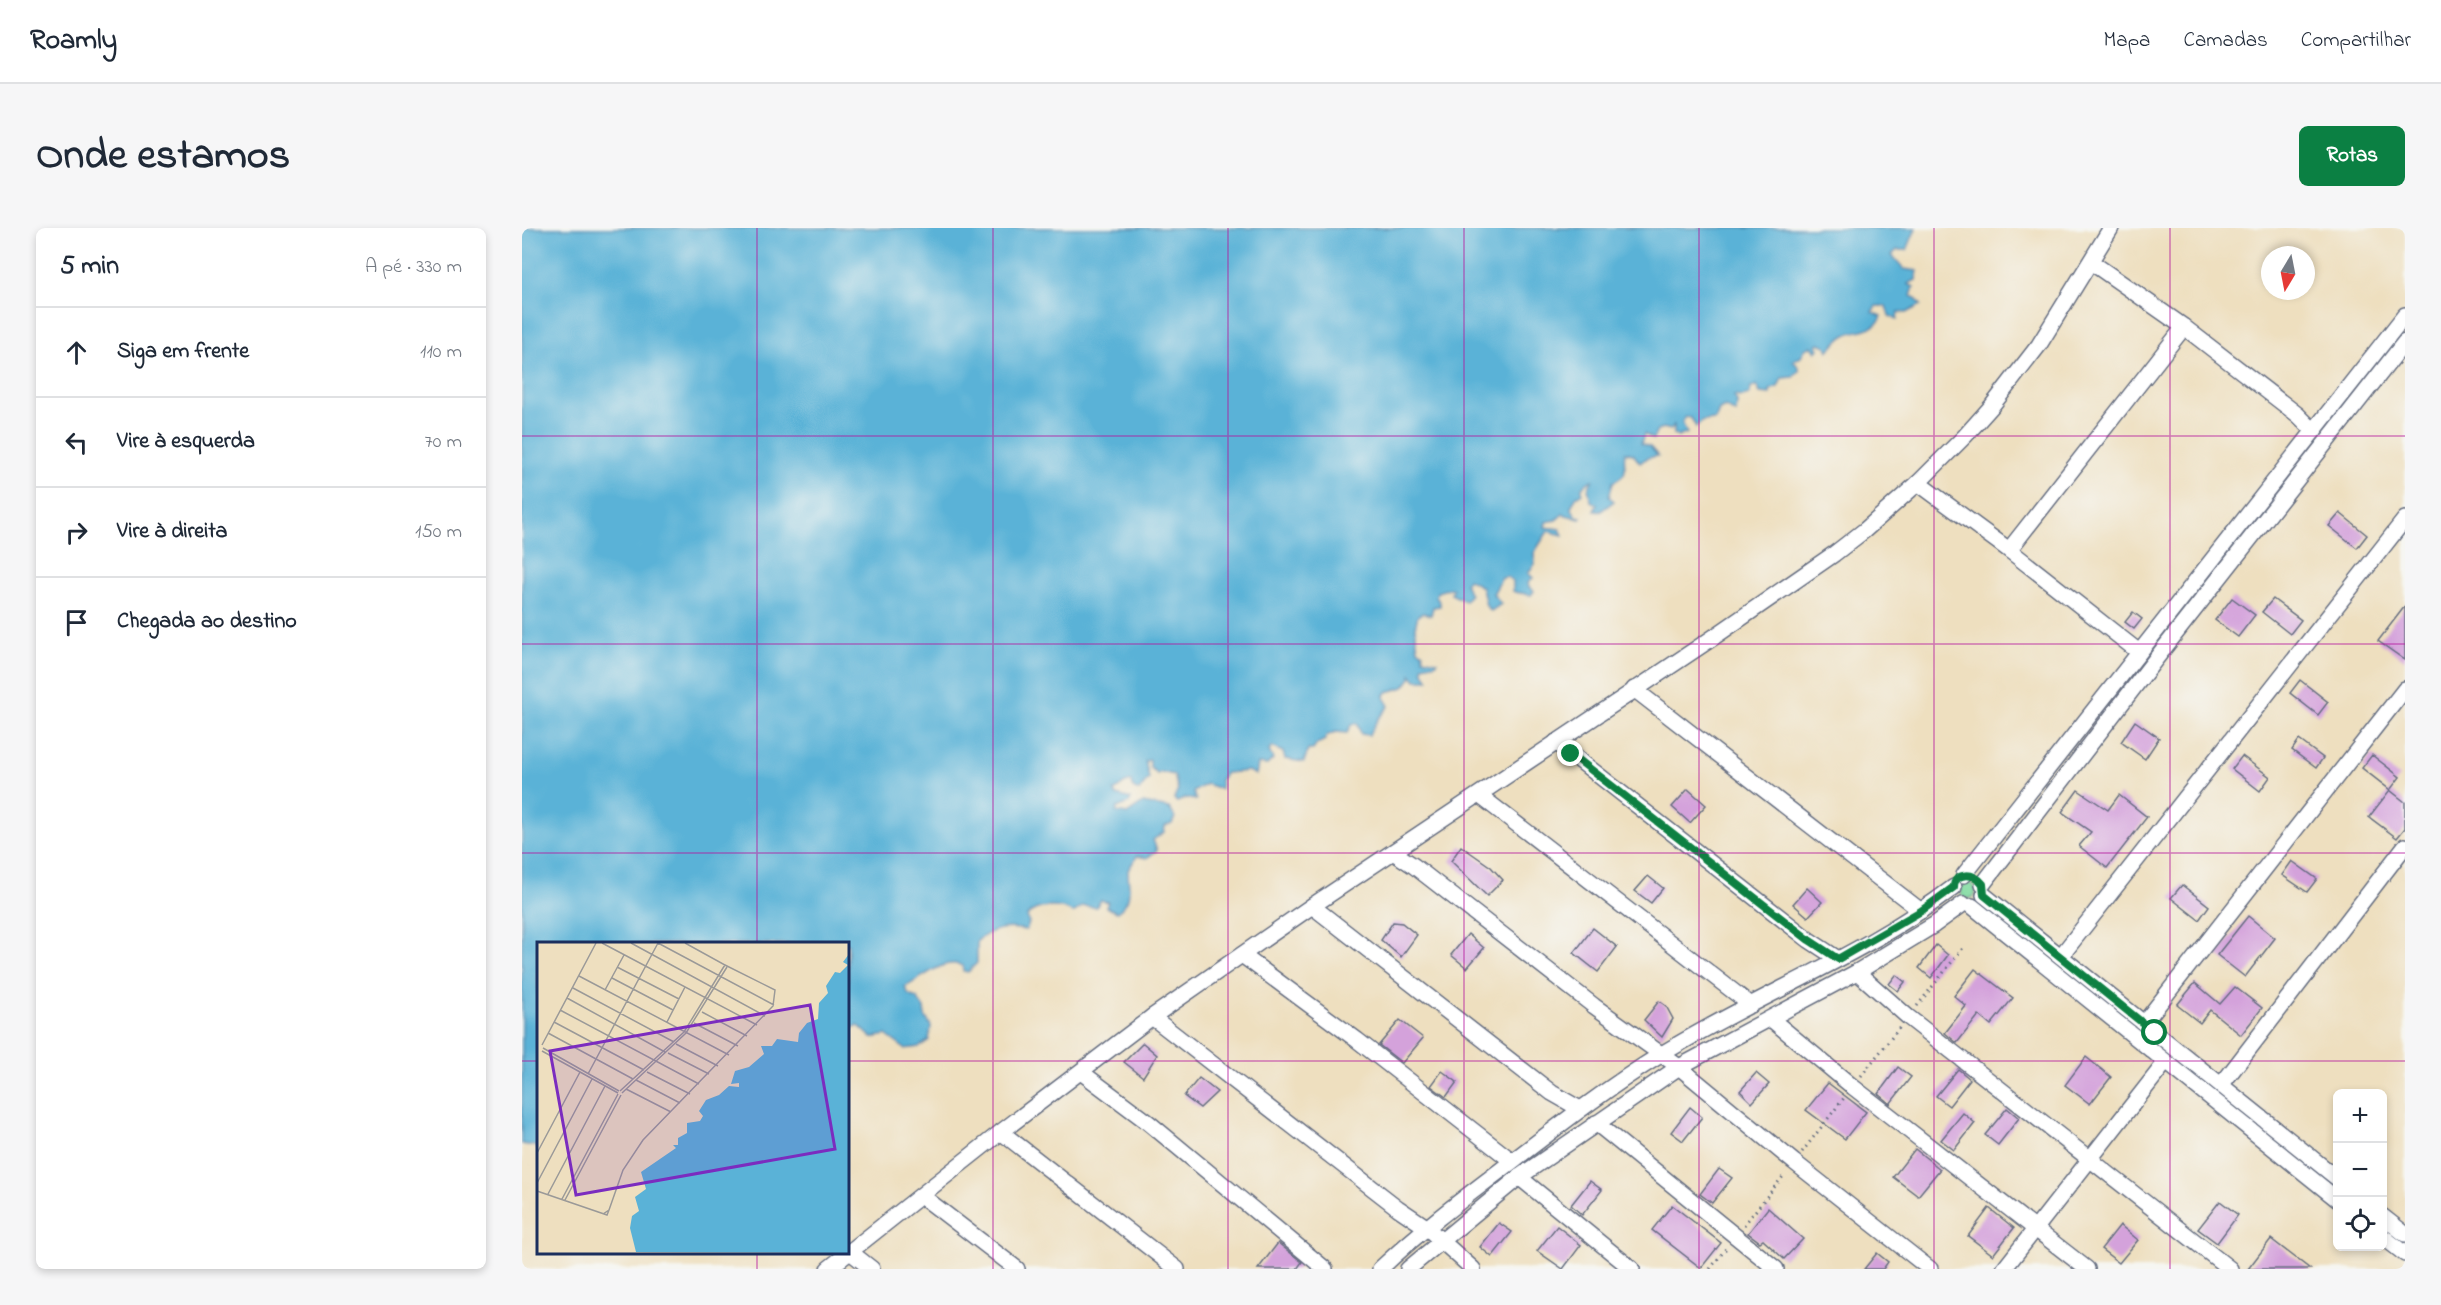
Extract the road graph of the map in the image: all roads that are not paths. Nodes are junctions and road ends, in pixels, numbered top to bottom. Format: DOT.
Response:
graph roads {
  1 [pos="2111,228"];
  2 [pos="2091,262"];
  3 [pos="2405,315"];
  4 [pos="2184,327"];
  5 [pos="2405,342"];
  6 [pos="2314,431"];
  7 [pos="1918,483"];
  8 [pos="2405,519"];
  9 [pos="2009,550"];
  10 [pos="2139,652"];
  11 [pos="2405,689"];
  12 [pos="1634,690"];
  13 [pos="1556,742"];
  14 [pos="1479,795"];
  15 [pos="2405,846"];
  16 [pos="1393,852"];
  17 [pos="1964,875"];
  18 [pos="1954,887"];
  19 [pos="1983,890"];
  20 [pos="1968,905"];
  21 [pos="1312,906"];
  22 [pos="1921,911"];
  23 [pos="1242,955"];
  24 [pos="2061,956"];
  25 [pos="1838,959"];
  26 [pos="1857,972"];
  27 [pos="1751,1005"];
  28 [pos="1152,1017"];
  29 [pos="1771,1019"];
  30 [pos="2144,1023"];
  31 [pos="1662,1054"];
  32 [pos="2165,1063"];
  33 [pos="1679,1067"];
  34 [pos="1081,1072"];
  35 [pos="2222,1084"];
  36 [pos="1580,1109"];
  37 [pos="1596,1123"];
  38 [pos="1001,1132"];
  39 [pos="2089,1159"];
  40 [pos="1512,1161"];
  41 [pos="2333,1176"];
  42 [pos="1519,1177"];
  43 [pos="922,1196"];
  44 [pos="2333,1197"];
  45 [pos="2387,1220"];
  46 [pos="1426,1227"];
  47 [pos="2035,1229"];
  48 [pos="2405,1234"];
  49 [pos="1441,1240"];
  50 [pos="2387,1240"];
  51 [pos="849,1251"];
  52 [pos="846,1254"];
  53 [pos="2405,1254"];
  54 [pos="828,1269"];
  55 [pos="872,1269"];
  56 [pos="1017,1269"];
  57 [pos="1177,1269"];
  58 [pos="1325,1269"];
  59 [pos="1380,1269"];
  60 [pos="1408,1269"];
  61 [pos="1473,1269"];
  62 [pos="1632,1269"];
  63 [pos="1776,1269"];
  64 [pos="1930,1269"];
  65 [pos="2004,1269"];
  66 [pos="2087,1269"];
  67 [pos="2230,1269"];
  1 -- 2 [label="street"];
  2 -- 4 [label="street"];
  2 -- 7 [label="street"];
  3 -- 6 [label="street"];
  4 -- 6 [label="street"];
  4 -- 9 [label="street"];
  5 -- 19 [label="street"];
  6 -- 10 [label="street"];
  7 -- 9 [label="street"];
  7 -- 12 [label="street"];
  8 -- 24 [label="street"];
  9 -- 10 [label="street"];
  10 -- 17 [label="street"];
  11 -- 30 [label="street"];
  12 -- 13 [label="street"];
  12 -- 22 [label="street"];
  13 -- 14 [label="street"];
  13 -- 25 [label="street"];
  14 -- 16 [label="street"];
  14 -- 27 [label="street"];
  15 -- 35 [label="street"];
  16 -- 21 [label="street"];
  16 -- 31 [label="street"];
  17 -- 18 [label="street"];
  17 -- 19 [label="street"];
  18 -- 20 [label="street"];
  18 -- 22 [label="street"];
  19 -- 20 [label="street"];
  19 -- 24 [label="street"];
  20 -- 26 [label="street"];
  20 -- 32 [label="street"];
  21 -- 23 [label="street"];
  21 -- 36 [label="street"];
  22 -- 25 [label="street"];
  23 -- 28 [label="street"];
  23 -- 40 [label="street"];
  24 -- 30 [label="street"];
  25 -- 27 [label="street"];
  26 -- 29 [label="street"];
  26 -- 39 [label="street"];
  27 -- 31 [label="street"];
  28 -- 34 [label="street"];
  28 -- 46 [label="street"];
  29 -- 33 [label="street"];
  29 -- 47 [label="street"];
  30 -- 35 [label="street"];
  31 -- 33 [label="street"];
  31 -- 36 [label="street"];
  32 -- 39 [label="street"];
  32 -- 44 [label="street"];
  33 -- 37 [label="street"];
  33 -- 64 [label="street"];
  34 -- 38 [label="street"];
  34 -- 58 [label="street"];
  35 -- 41 [label="street"];
  36 -- 40 [label="street"];
  37 -- 42 [label="street"];
  37 -- 63 [label="street"];
  38 -- 43 [label="street"];
  38 -- 57 [label="street"];
  39 -- 47 [label="street"];
  39 -- 67 [label="street"];
  40 -- 46 [label="street"];
  42 -- 49 [label="street"];
  42 -- 62 [label="street"];
  43 -- 51 [label="street"];
  43 -- 56 [label="street"];
  45 -- 48 [label="street"];
  46 -- 49 [label="street"];
  46 -- 59 [label="street"];
  47 -- 65 [label="street"];
  47 -- 66 [label="street"];
  49 -- 60 [label="street"];
  49 -- 61 [label="street"];
  50 -- 53 [label="street"];
  51 -- 55 [label="street"];
  52 -- 54 [label="street"];
}
